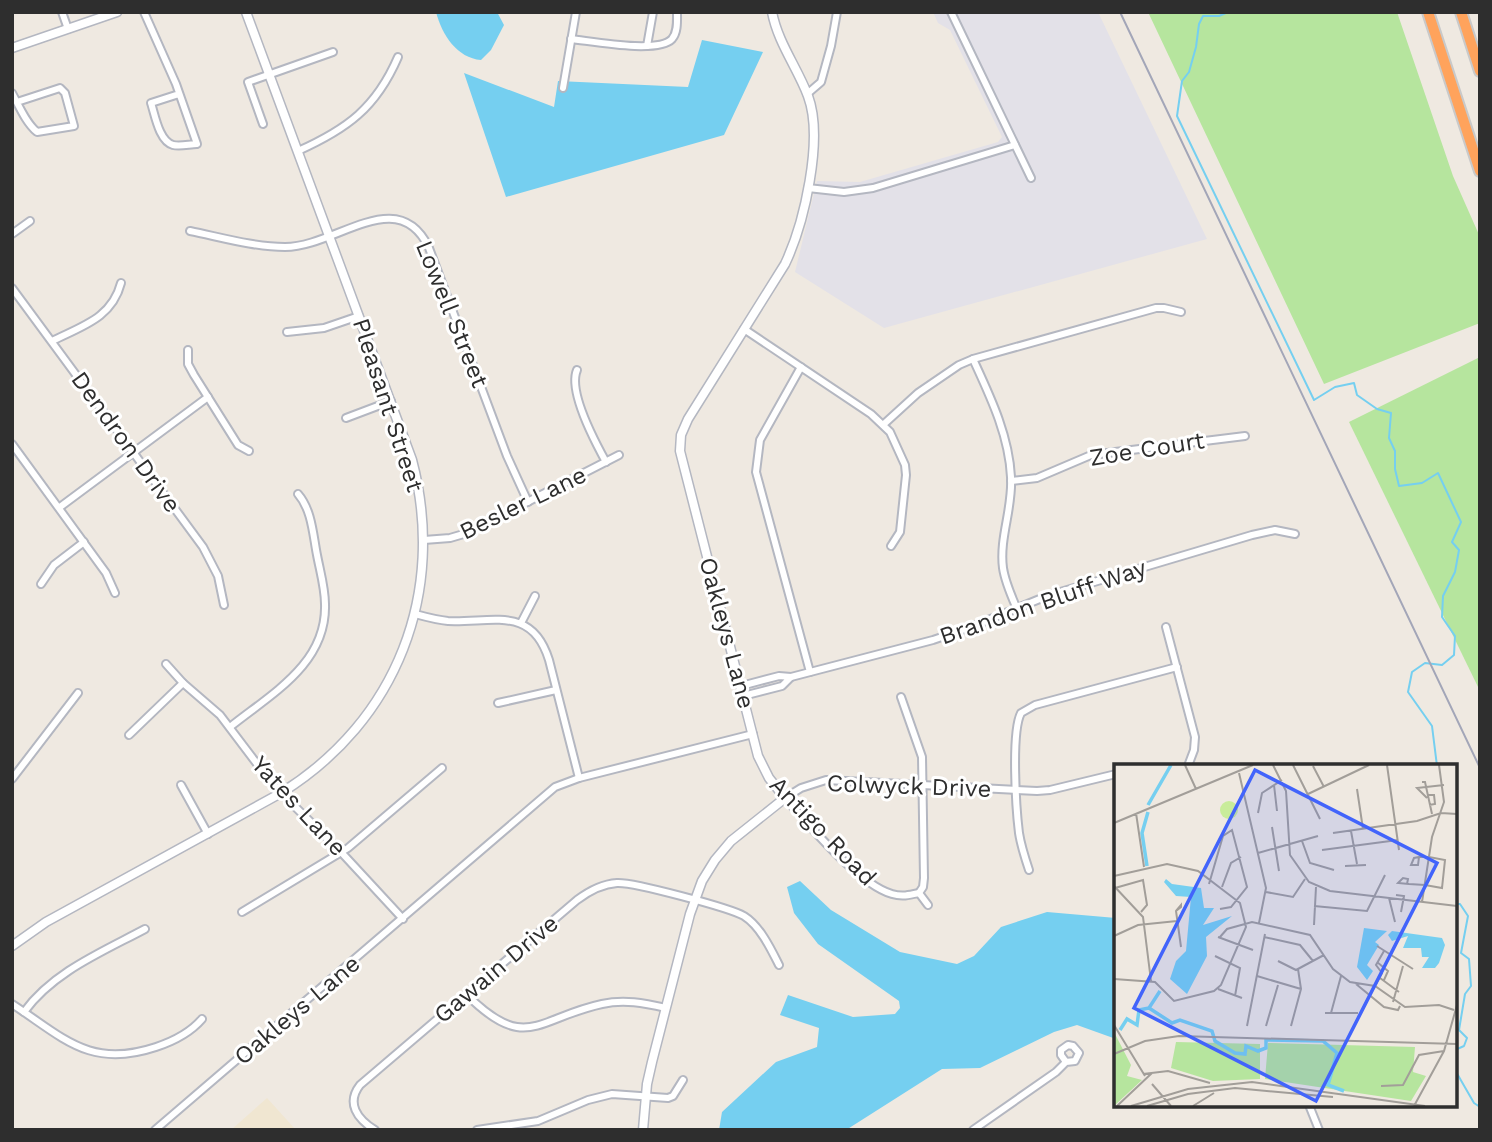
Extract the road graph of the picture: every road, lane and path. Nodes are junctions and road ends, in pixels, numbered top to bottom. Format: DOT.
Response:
graph roads {
  1 [pos="62,12"];
  2 [pos="117,12"];
  3 [pos="144,12"];
  4 [pos="246,12"];
  5 [pos="576,12"];
  6 [pos="653,12"];
  7 [pos="677,12"];
  8 [pos="772,12"];
  9 [pos="837,12"];
  10 [pos="951,12"];
  11 [pos="1427,12"];
  12 [pos="1461,12"];
  13 [pos="68,29"];
  14 [pos="571,39"];
  15 [pos="647,46"];
  16 [pos="12,48"];
  17 [pos="334,52"];
  18 [pos="398,57"];
  19 [pos="1480,71"];
  20 [pos="270,75"];
  21 [pos="563,88"];
  22 [pos="12,93"];
  23 [pos="179,94"];
  24 [pos="807,94"];
  25 [pos="17,102"];
  26 [pos="263,124"];
  27 [pos="1015,145"];
  28 [pos="298,151"];
  29 [pos="1480,171"];
  30 [pos="1031,178"];
  31 [pos="808,188"];
  32 [pos="30,221"];
  33 [pos="190,231"];
  34 [pos="12,234"];
  35 [pos="330,237"];
  36 [pos="121,283"];
  37 [pos="12,288"];
  38 [pos="1181,312"];
  39 [pos="359,316"];
  40 [pos="744,329"];
  41 [pos="287,332"];
  42 [pos="52,341"];
  43 [pos="188,350"];
  44 [pos="973,359"];
  45 [pos="801,368"];
  46 [pos="577,370"];
  47 [pos="208,397"];
  48 [pos="391,401"];
  49 [pos="346,418"];
  50 [pos="884,424"];
  51 [pos="1245,436"];
  52 [pos="12,444"];
  53 [pos="249,451"];
  54 [pos="133,452"];
  55 [pos="15,455"];
  56 [pos="619,456"];
  57 [pos="606,462"];
  58 [pos="1012,481"];
  59 [pos="298,494"];
  60 [pos="528,502"];
  61 [pos="60,508"];
  62 [pos="1295,534"];
  63 [pos="424,540"];
  64 [pos="84,542"];
  65 [pos="891,546"];
  66 [pos="41,584"];
  67 [pos="115,593"];
  68 [pos="535,596"];
  69 [pos="224,605"];
  70 [pos="1017,609"];
  71 [pos="415,614"];
  72 [pos="521,623"];
  73 [pos="1166,627"];
  74 [pos="166,664"];
  75 [pos="1177,667"];
  76 [pos="810,673"];
  77 [pos="790,677"];
  78 [pos="183,683"];
  79 [pos="741,686"];
  80 [pos="556,690"];
  81 [pos="78,693"];
  82 [pos="743,696"];
  83 [pos="901,697"];
  84 [pos="498,703"];
  85 [pos="230,727"];
  86 [pos="753,734"];
  87 [pos="129,735"];
  88 [pos="1189,764"];
  89 [pos="442,768"];
  90 [pos="1114,774"];
  91 [pos="579,778"];
  92 [pos="12,779"];
  93 [pos="181,785"];
  94 [pos="923,785"];
  95 [pos="1017,790"];
  96 [pos="281,793"];
  97 [pos="785,798"];
  98 [pos="208,834"];
  99 [pos="341,852"];
  100 [pos="1029,870"];
  101 [pos="919,893"];
  102 [pos="695,901"];
  103 [pos="928,905"];
  104 [pos="242,912"];
  105 [pos="403,919"];
  106 [pos="145,929"];
  107 [pos="12,946"];
  108 [pos="779,965"];
  109 [pos="466,995"];
  110 [pos="12,1004"];
  111 [pos="666,1008"];
  112 [pos="24,1012"];
  113 [pos="202,1018"];
  114 [pos="1066,1062"];
  115 [pos="683,1080"];
  116 [pos="646,1096"];
  117 [pos="1310,1107"];
  118 [pos="373,1129"];
  119 [pos="1316,1129"];
  120 [pos="155,1130"];
  121 [pos="478,1130"];
  122 [pos="643,1130"];
  123 [pos="973,1130"];
  1 -- 13 [label="street"];
  2 -- 13 [label="street"];
  3 -- 23 [label="street"];
  4 -- 20 [label="street, Pleasant Street"];
  5 -- 14 [label="street"];
  6 -- 15 [label="street"];
  7 -- 15 [label="street"];
  8 -- 24 [label="street, Oakleys Lane"];
  9 -- 24 [label="street"];
  10 -- 27 [label="street"];
  11 -- 29 [label="highway"];
  12 -- 19 [label="highway"];
  13 -- 16 [label="street"];
  14 -- 15 [label="street"];
  14 -- 21 [label="street"];
  17 -- 20 [label="street"];
  18 -- 28 [label="street"];
  20 -- 26 [label="street"];
  20 -- 28 [label="street, Pleasant Street"];
  22 -- 25 [label="street"];
  23 -- 23 [label="street"];
  24 -- 31 [label="street, Oakleys Lane"];
  25 -- 25 [label="street"];
  27 -- 30 [label="street"];
  27 -- 31 [label="street"];
  28 -- 35 [label="street, Pleasant Street"];
  31 -- 40 [label="street, Oakleys Lane"];
  32 -- 34 [label="street"];
  33 -- 35 [label="street, Lowell Street"];
  35 -- 39 [label="street, Pleasant Street"];
  35 -- 60 [label="street, Lowell Street"];
  36 -- 42 [label="street"];
  37 -- 42 [label="street, Dendron Drive"];
  38 -- 44 [label="street"];
  39 -- 41 [label="street"];
  39 -- 48 [label="street, Pleasant Street"];
  40 -- 45 [label="street"];
  40 -- 79 [label="street, Oakleys Lane"];
  42 -- 54 [label="street, Dendron Drive"];
  43 -- 47 [label="street"];
  44 -- 50 [label="street"];
  44 -- 58 [label="street"];
  45 -- 50 [label="street"];
  45 -- 76 [label="street"];
  46 -- 57 [label="street"];
  47 -- 53 [label="street"];
  47 -- 54 [label="street"];
  48 -- 49 [label="street"];
  48 -- 63 [label="street, Pleasant Street"];
  50 -- 65 [label="street"];
  51 -- 58 [label="street, Zoe Court"];
  52 -- 55 [label="street"];
  54 -- 61 [label="street"];
  54 -- 69 [label="street, Dendron Drive"];
  55 -- 61 [label="street"];
  56 -- 57 [label="street, Besler Lane"];
  57 -- 60 [label="street, Besler Lane"];
  58 -- 70 [label="street"];
  59 -- 85 [label="street"];
  60 -- 63 [label="street, Besler Lane"];
  61 -- 64 [label="street"];
  62 -- 70 [label="street, Brandon Bluff Way"];
  63 -- 71 [label="street, Pleasant Street"];
  64 -- 66 [label="street"];
  64 -- 67 [label="street"];
  68 -- 72 [label="street"];
  70 -- 76 [label="street, Brandon Bluff Way"];
  71 -- 72 [label="street"];
  71 -- 96 [label="street, Pleasant Street"];
  72 -- 80 [label="street"];
  73 -- 75 [label="street"];
  74 -- 78 [label="street, Yates Lane"];
  75 -- 88 [label="street"];
  75 -- 95 [label="street"];
  76 -- 77 [label="street, Brandon Bluff Way"];
  77 -- 79 [label="street, Brandon Bluff Way"];
  77 -- 82 [label="street, Brandon Bluff Way"];
  78 -- 85 [label="street, Yates Lane"];
  78 -- 87 [label="street"];
  79 -- 82 [label="street, Oakleys Lane"];
  80 -- 84 [label="street"];
  80 -- 91 [label="street"];
  81 -- 92 [label="street"];
  82 -- 86 [label="street, Oakleys Lane"];
  83 -- 94 [label="street"];
  85 -- 96 [label="street, Yates Lane"];
  86 -- 91 [label="street, Oakleys Lane"];
  86 -- 97 [label="street, Antigo Road"];
  89 -- 99 [label="street"];
  90 -- 95 [label="street, Colwyck Drive"];
  91 -- 105 [label="street, Oakleys Lane"];
  93 -- 98 [label="street"];
  94 -- 95 [label="street, Colwyck Drive"];
  94 -- 97 [label="street, Colwyck Drive"];
  94 -- 101 [label="street"];
  95 -- 100 [label="street"];
  96 -- 98 [label="street, Pleasant Street"];
  96 -- 99 [label="street, Yates Lane"];
  97 -- 101 [label="street, Antigo Road"];
  97 -- 102 [label="street, Colwyck Drive"];
  98 -- 107 [label="street, Pleasant Street"];
  99 -- 104 [label="street"];
  99 -- 105 [label="street, Yates Lane"];
  101 -- 103 [label="street"];
  102 -- 108 [label="street, Gawain Drive"];
  102 -- 109 [label="street, Gawain Drive"];
  102 -- 111 [label="street, Colwyck Drive"];
  105 -- 120 [label="street, Oakleys Lane"];
  106 -- 112 [label="street"];
  109 -- 111 [label="street"];
  109 -- 118 [label="street, Gawain Drive"];
  110 -- 112 [label="street"];
  111 -- 116 [label="street, Colwyck Drive"];
  112 -- 113 [label="street"];
  114 -- 123 [label="street"];
  115 -- 116 [label="street"];
  116 -- 121 [label="street"];
  116 -- 122 [label="street, Colwyck Drive"];
  117 -- 119 [label="street"];
}
